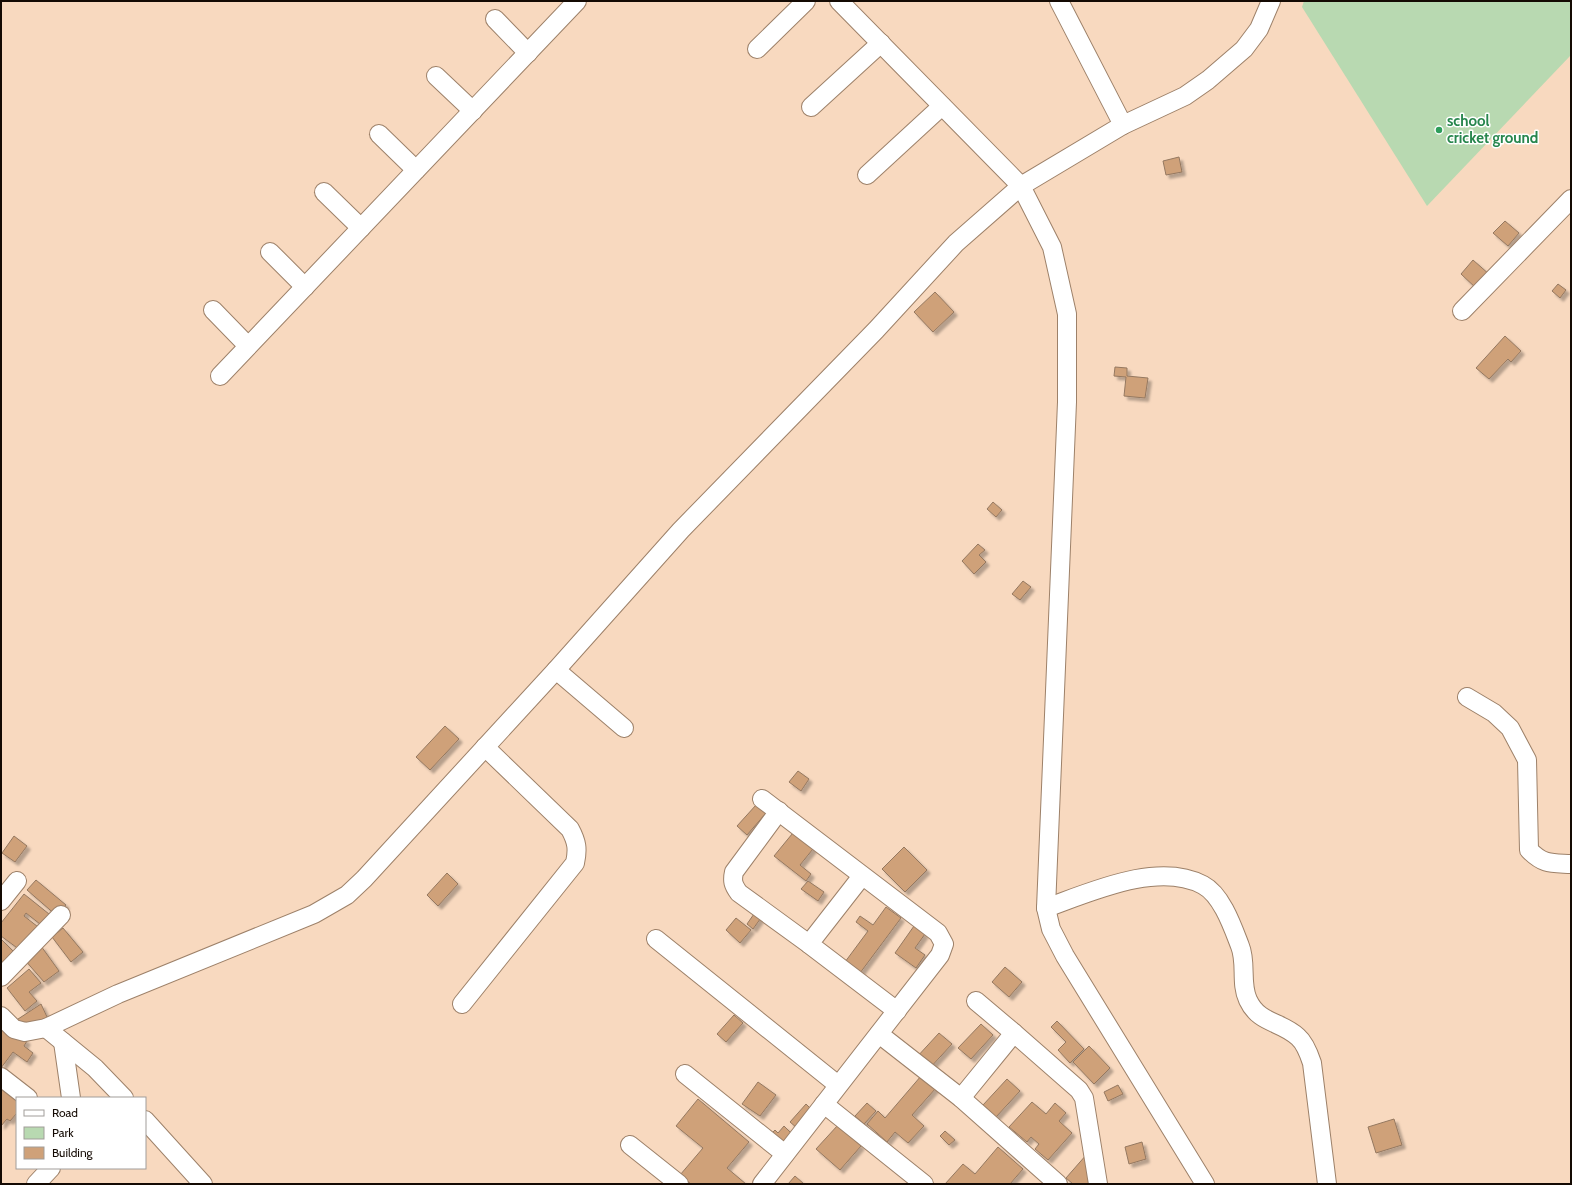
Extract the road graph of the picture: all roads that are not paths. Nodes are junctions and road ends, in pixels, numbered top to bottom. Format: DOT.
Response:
graph roads {
  1 [pos="577,1"];
  2 [pos="806,1"];
  3 [pos="839,1"];
  4 [pos="1059,1"];
  5 [pos="1271,1"];
  6 [pos="494,19"];
  7 [pos="881,43"];
  8 [pos="757,50"];
  9 [pos="528,53"];
  10 [pos="436,76"];
  11 [pos="942,106"];
  12 [pos="811,107"];
  13 [pos="473,111"];
  14 [pos="1123,125"];
  15 [pos="379,134"];
  16 [pos="416,170"];
  17 [pos="867,175"];
  18 [pos="1022,186"];
  19 [pos="324,192"];
  20 [pos="1571,199"];
  21 [pos="361,228"];
  22 [pos="270,252"];
  23 [pos="305,287"];
  24 [pos="213,310"];
  25 [pos="1462,311"];
  26 [pos="248,346"];
  27 [pos="220,376"];
  28 [pos="556,670"];
  29 [pos="1467,697"];
  30 [pos="624,728"];
  31 [pos="485,746"];
  32 [pos="762,799"];
  33 [pos="779,812"];
  34 [pos="1571,864"];
  35 [pos="862,876"];
  36 [pos="17,881"];
  37 [pos="1,901"];
  38 [pos="1046,908"];
  39 [pos="61,916"];
  40 [pos="656,939"];
  41 [pos="808,944"];
  42 [pos="1,977"];
  43 [pos="976,1001"];
  44 [pos="462,1004"];
  45 [pos="897,1011"];
  46 [pos="1,1016"];
  47 [pos="46,1028"];
  48 [pos="1014,1033"];
  49 [pos="879,1034"];
  50 [pos="63,1042"];
  51 [pos="685,1074"];
  52 [pos="1,1077"];
  53 [pos="838,1085"];
  54 [pos="27,1097"];
  55 [pos="71,1097"];
  56 [pos="123,1097"];
  57 [pos="961,1098"];
  58 [pos="824,1104"];
  59 [pos="146,1121"];
  60 [pos="630,1145"];
  61 [pos="786,1154"];
  62 [pos="50,1169"];
  63 [pos="920,1183"];
  64 [pos="36,1184"];
  65 [pos="203,1184"];
  66 [pos="679,1184"];
  67 [pos="762,1184"];
  68 [pos="1058,1184"];
  69 [pos="1098,1184"];
  70 [pos="1205,1184"];
  71 [pos="1327,1184"];
  1 -- 9 [label="street"];
  2 -- 8 [label="street"];
  3 -- 7 [label="street"];
  4 -- 14 [label="street"];
  5 -- 14 [label="street"];
  6 -- 9 [label="street"];
  7 -- 11 [label="street"];
  7 -- 12 [label="street"];
  9 -- 13 [label="street"];
  10 -- 13 [label="street"];
  11 -- 17 [label="street"];
  11 -- 18 [label="street"];
  13 -- 16 [label="street"];
  14 -- 18 [label="street"];
  15 -- 16 [label="street"];
  16 -- 21 [label="street"];
  18 -- 28 [label="street"];
  18 -- 38 [label="street"];
  19 -- 21 [label="street"];
  20 -- 25 [label="street"];
  21 -- 23 [label="street"];
  22 -- 23 [label="street"];
  23 -- 26 [label="street"];
  24 -- 26 [label="street"];
  26 -- 27 [label="street"];
  28 -- 30 [label="street"];
  28 -- 31 [label="street"];
  29 -- 34 [label="street"];
  31 -- 44 [label="street"];
  31 -- 47 [label="street"];
  32 -- 33 [label="street"];
  33 -- 35 [label="street"];
  33 -- 41 [label="street"];
  35 -- 41 [label="street"];
  35 -- 45 [label="street"];
  36 -- 37 [label="street"];
  38 -- 70 [label="street"];
  38 -- 71 [label="street"];
  39 -- 42 [label="street"];
  40 -- 53 [label="street"];
  41 -- 45 [label="street"];
  43 -- 48 [label="street"];
  45 -- 49 [label="street"];
  46 -- 47 [label="street"];
  47 -- 50 [label="street"];
  48 -- 57 [label="street"];
  48 -- 69 [label="street"];
  49 -- 53 [label="street"];
  49 -- 57 [label="street"];
  50 -- 55 [label="street"];
  50 -- 56 [label="street"];
  51 -- 61 [label="street"];
  52 -- 54 [label="street"];
  53 -- 58 [label="street"];
  57 -- 68 [label="street"];
  58 -- 61 [label="street"];
  58 -- 63 [label="street"];
  59 -- 65 [label="street"];
  60 -- 66 [label="street"];
  61 -- 67 [label="street"];
  62 -- 64 [label="street"];
}
